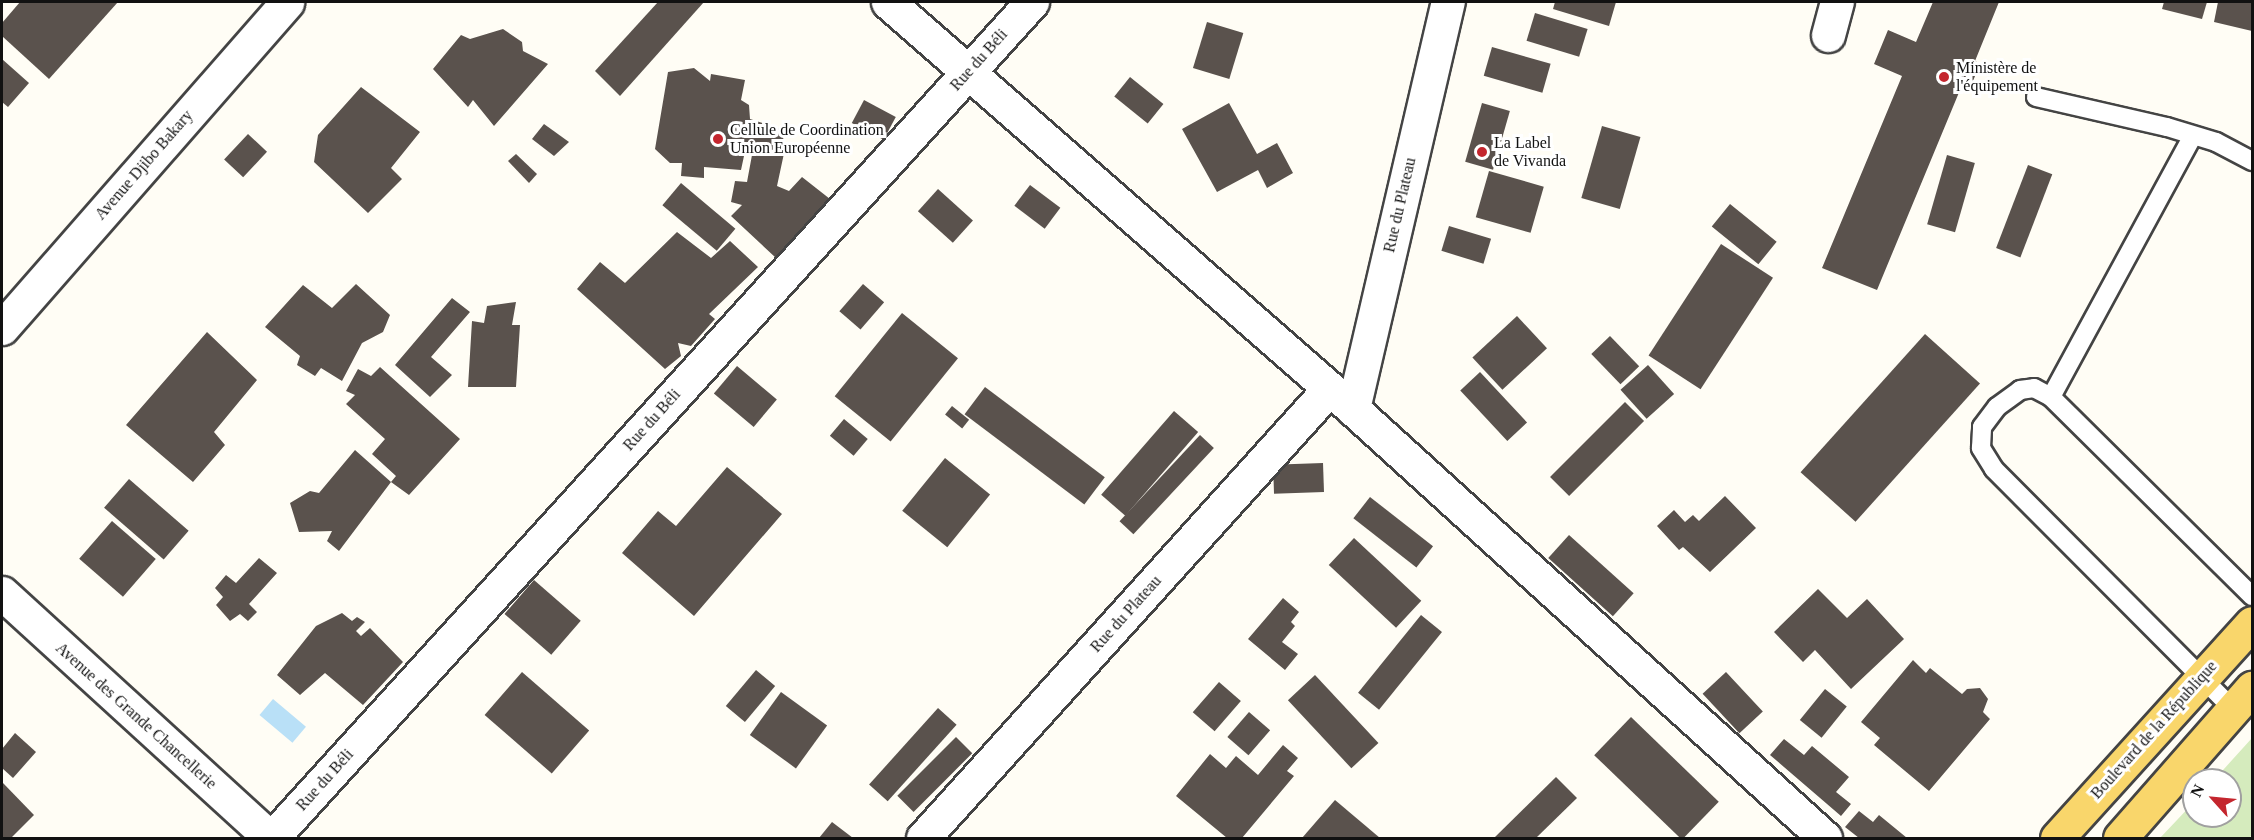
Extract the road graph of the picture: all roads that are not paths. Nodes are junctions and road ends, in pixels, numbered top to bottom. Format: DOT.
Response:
graph roads {
  1 [pos="287,2"];
  2 [pos="888,2"];
  3 [pos="1032,2"];
  4 [pos="1448,2"];
  5 [pos="1837,2"];
  6 [pos="1828,35"];
  7 [pos="969,72"];
  8 [pos="2036,97"];
  9 [pos="2193,135"];
  10 [pos="2253,161"];
  11 [pos="2,328"];
  12 [pos="2051,397"];
  13 [pos="1341,399"];
  14 [pos="2,594"];
  15 [pos="2253,596"];
  16 [pos="2253,623"];
  17 [pos="2201,676"];
  18 [pos="2243,698"];
  19 [pos="271,838"];
  20 [pos="923,838"];
  21 [pos="1825,838"];
  22 [pos="2057,838"];
  23 [pos="2120,838"];
  1 -- 11 [label="street, Avenue Djibo Bakary"];
  2 -- 7 [label="street"];
  3 -- 7 [label="street, Rue du Béli"];
  4 -- 13 [label="street, Rue du Plateau"];
  5 -- 6 [label="street"];
  7 -- 13 [label="street"];
  7 -- 19 [label="street, Rue du Béli"];
  8 -- 9 [label="lane"];
  9 -- 10 [label="lane"];
  9 -- 12 [label="lane"];
  12 -- 15 [label="lane"];
  12 -- 17 [label="lane"];
  13 -- 20 [label="street, Rue du Plateau"];
  13 -- 21 [label="street"];
  14 -- 19 [label="street, Avenue des Grande Chancellerie"];
  16 -- 17 [label="main road, Boulevard de la République"];
  17 -- 18 [label="lane"];
  17 -- 22 [label="main road, Boulevard de la République"];
  18 -- 23 [label="main road"];
}
